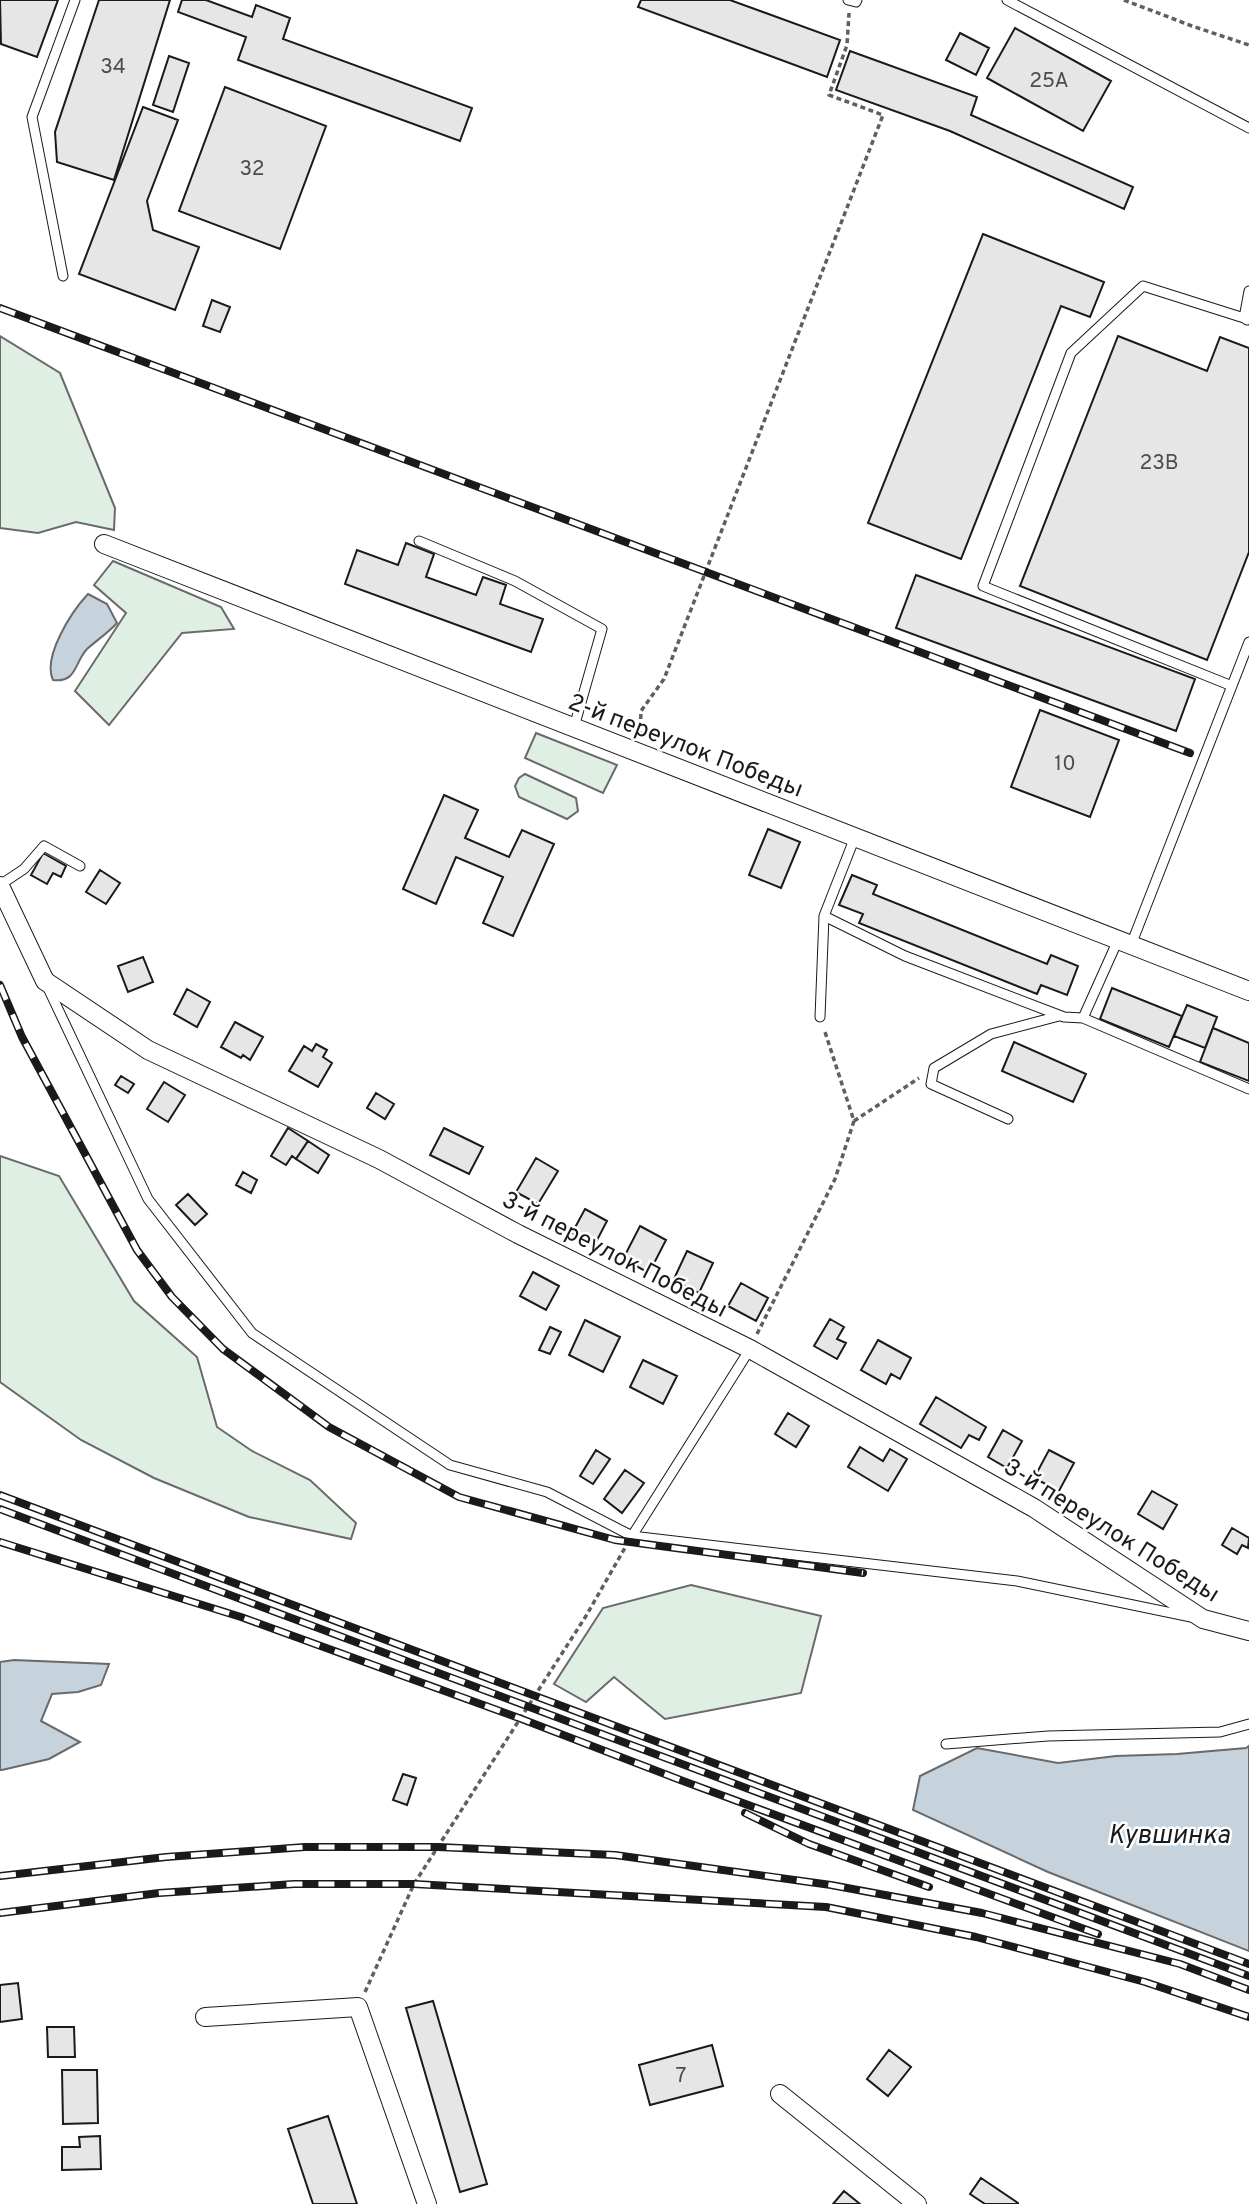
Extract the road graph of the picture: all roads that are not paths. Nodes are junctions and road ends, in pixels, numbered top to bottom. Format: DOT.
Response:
graph roads {
  1 [pos="75,0"];
  2 [pos="849,0"];
  3 [pos="857,0"];
  4 [pos="1007,0"];
  5 [pos="1249,128"];
  6 [pos="63,276"];
  7 [pos="1249,291"];
  8 [pos="1246,319"];
  9 [pos="419,541"];
  10 [pos="104,544"];
  11 [pos="1249,642"];
  12 [pos="1232,686"];
  13 [pos="574,727"];
  14 [pos="855,837"];
  15 [pos="80,866"];
  16 [pos="0,886"];
  17 [pos="824,916"];
  18 [pos="1124,943"];
  19 [pos="45,981"];
  20 [pos="1249,991"];
  21 [pos="1060,1016"];
  22 [pos="820,1017"];
  23 [pos="1083,1018"];
  24 [pos="1249,1089"];
  25 [pos="1008,1119"];
  26 [pos="750,1349"];
  27 [pos="632,1536"];
  28 [pos="1203,1619"];
  29 [pos="1249,1632"];
  30 [pos="1249,1724"];
  31 [pos="946,1744"];
  32 [pos="205,2017"];
  33 [pos="780,2094"];
  34 [pos="427,2204"];
  35 [pos="917,2204"];
  1 -- 6 [label="lane"];
  2 -- 3 [label="lane"];
  4 -- 5 [label="lane"];
  7 -- 8 [label="lane"];
  8 -- 12 [label="lane"];
  9 -- 13 [label="lane"];
  10 -- 13 [label="street, 2-й переулок Победы"];
  11 -- 12 [label="lane"];
  12 -- 18 [label="lane"];
  13 -- 14 [label="street, 2-й переулок Победы"];
  14 -- 17 [label="lane"];
  14 -- 18 [label="street, 2-й переулок Победы"];
  15 -- 16 [label="lane"];
  16 -- 19 [label="street"];
  17 -- 21 [label="lane"];
  17 -- 22 [label="lane"];
  18 -- 20 [label="street, 2-й переулок Победы"];
  18 -- 23 [label="lane"];
  19 -- 26 [label="street, 3-й переулок Победы"];
  19 -- 27 [label="lane"];
  21 -- 23 [label="lane"];
  21 -- 25 [label="lane"];
  23 -- 24 [label="lane"];
  26 -- 27 [label="lane"];
  26 -- 28 [label="street, 3-й переулок Победы"];
  27 -- 28 [label="lane"];
  28 -- 29 [label="street, 3-й переулок Победы"];
  30 -- 31 [label="lane"];
  32 -- 34 [label="street"];
  33 -- 35 [label="street"];
}
